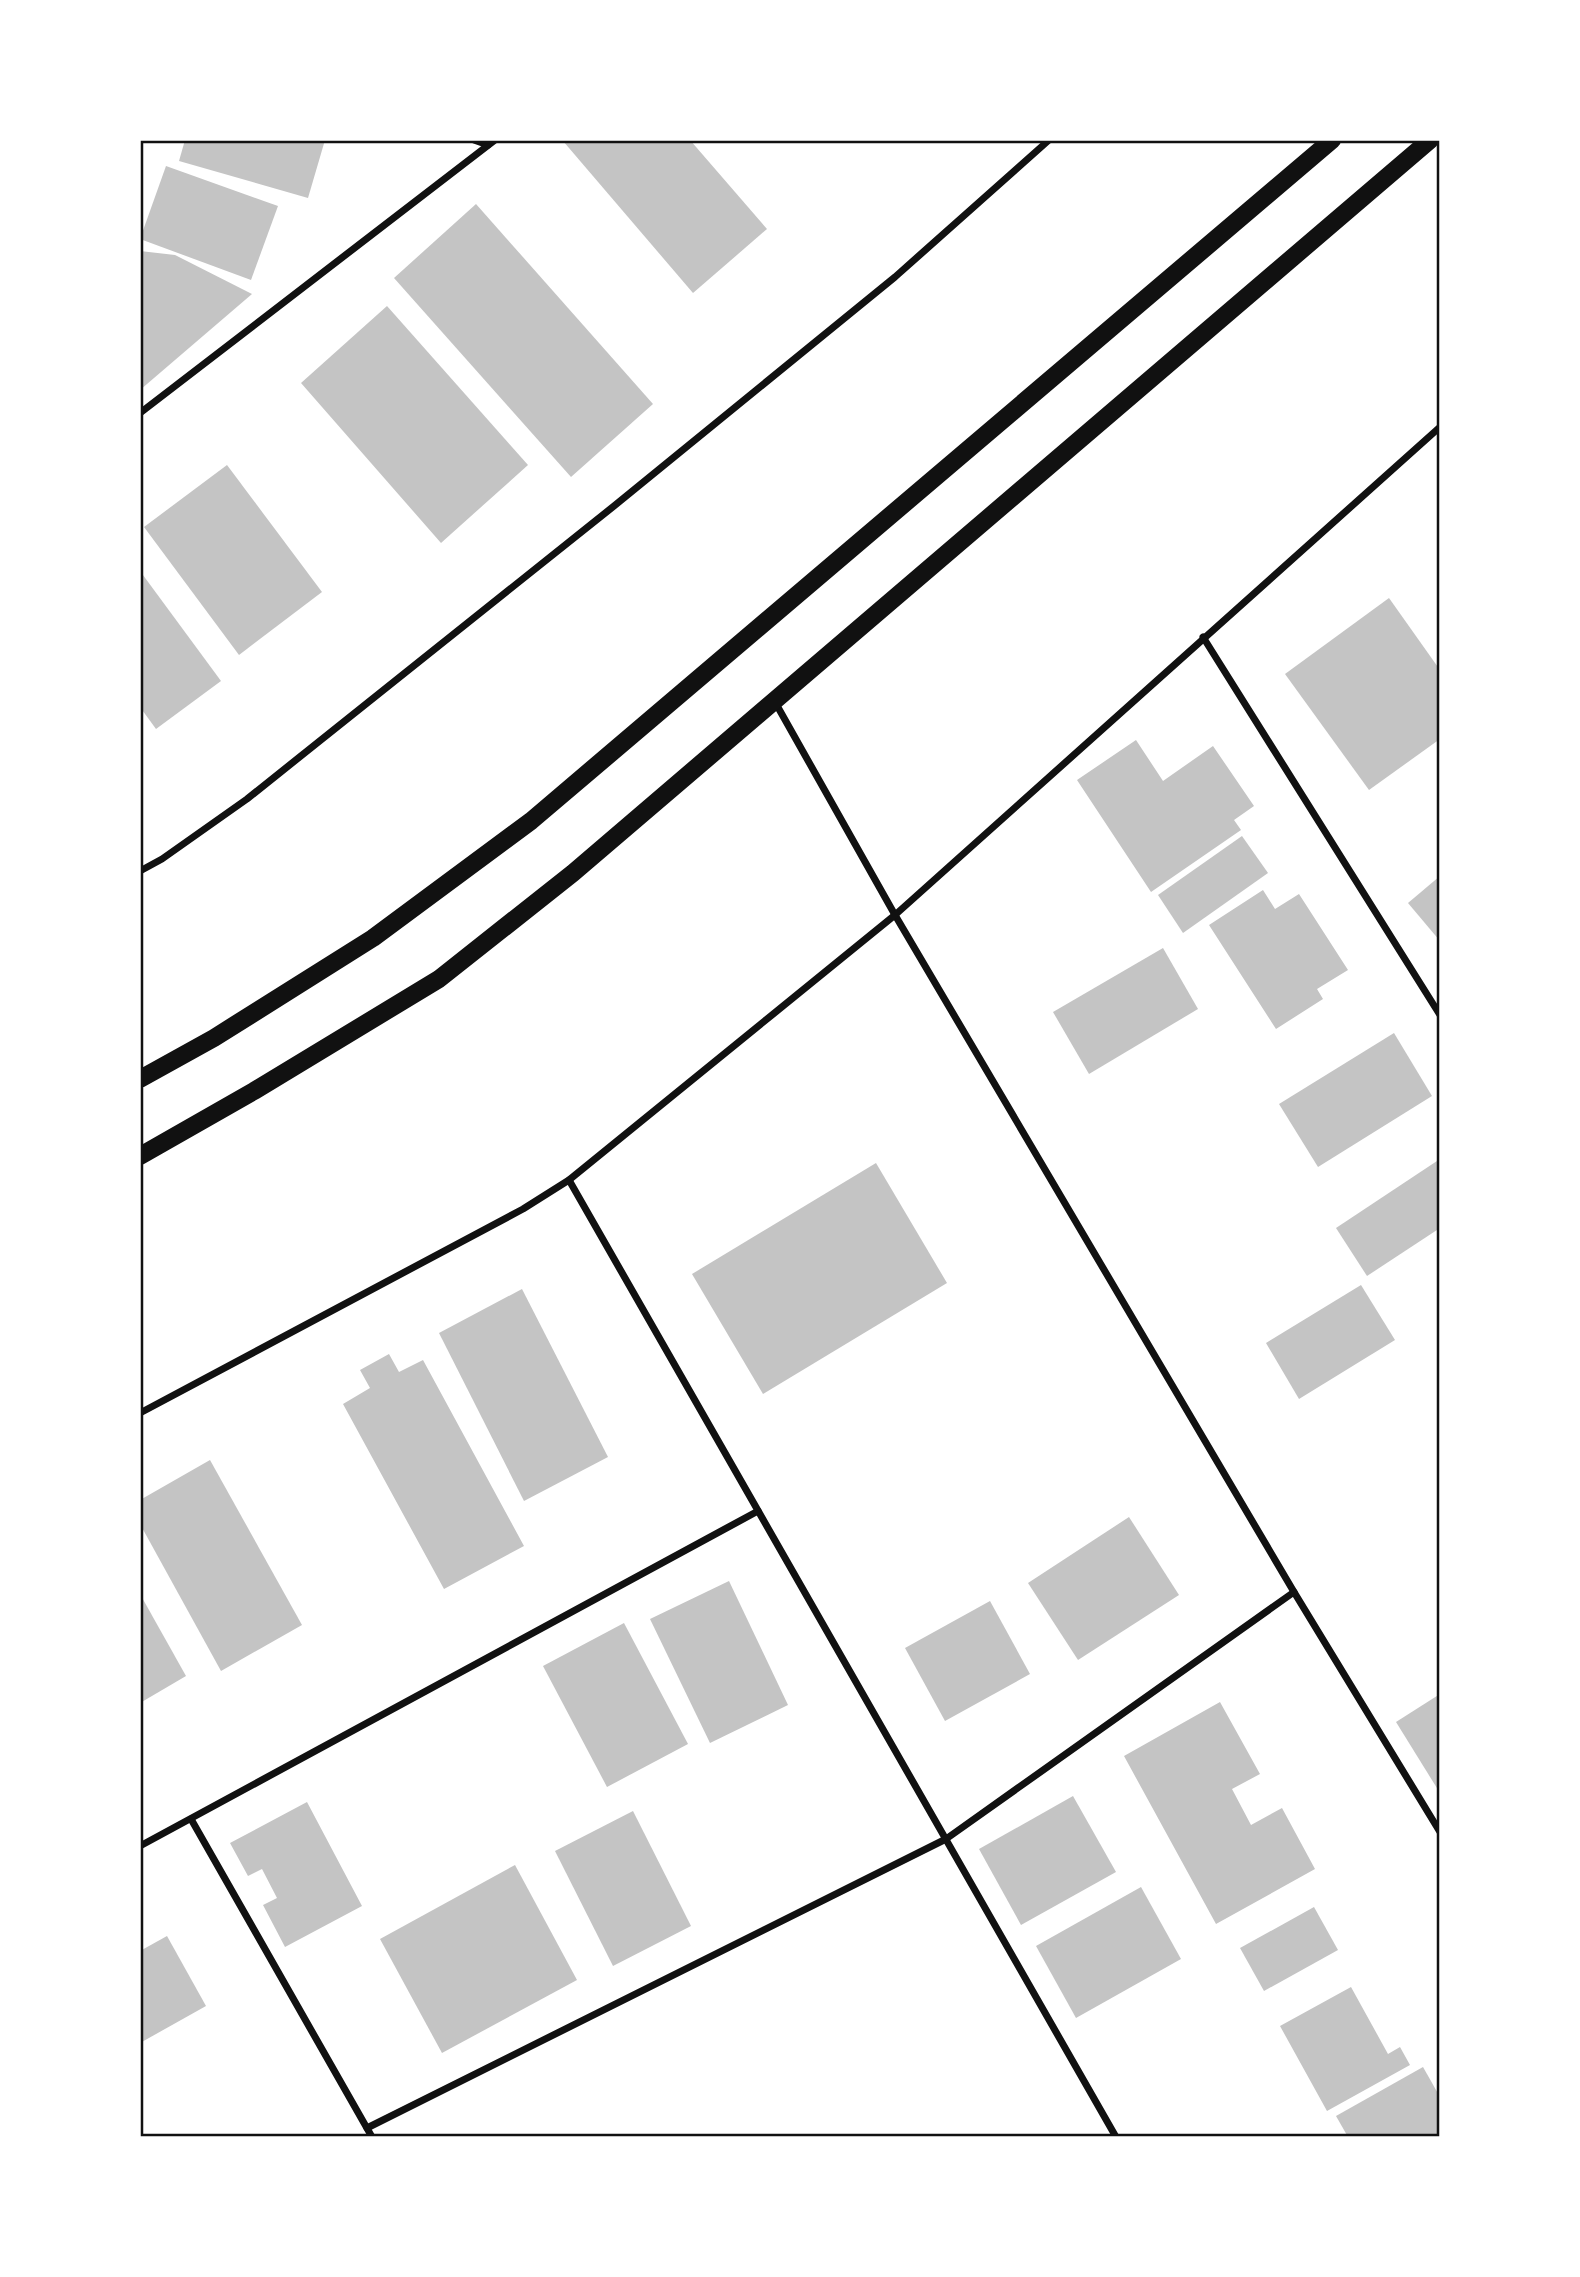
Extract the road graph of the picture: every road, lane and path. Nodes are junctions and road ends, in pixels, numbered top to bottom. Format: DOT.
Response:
graph roads {
  1 [pos="474,140"];
  2 [pos="1049,140"];
  3 [pos="1332,140"];
  4 [pos="1430,140"];
  5 [pos="491,142"];
  6 [pos="140,413"];
  7 [pos="1440,427"];
  8 [pos="1203,638"];
  9 [pos="775,700"];
  10 [pos="140,871"];
  11 [pos="895,915"];
  12 [pos="1440,1015"];
  13 [pos="140,1079"];
  14 [pos="140,1156"];
  15 [pos="569,1180"];
  16 [pos="140,1413"];
  17 [pos="758,1511"];
  18 [pos="1294,1592"];
  19 [pos="191,1819"];
  20 [pos="1440,1832"];
  21 [pos="946,1839"];
  22 [pos="140,1846"];
  23 [pos="367,2128"];
  24 [pos="372,2137"];
  25 [pos="1116,2137"];
  1 -- 5 [label="street"];
  2 -- 10 [label="street"];
  3 -- 13 [label="main road"];
  4 -- 9 [label="main road"];
  5 -- 6 [label="street"];
  7 -- 8 [label="street"];
  8 -- 11 [label="street"];
  8 -- 12 [label="street"];
  9 -- 11 [label="street"];
  9 -- 14 [label="main road"];
  11 -- 15 [label="street"];
  11 -- 18 [label="street"];
  15 -- 16 [label="street"];
  15 -- 17 [label="street"];
  17 -- 19 [label="street"];
  17 -- 21 [label="street"];
  18 -- 20 [label="street"];
  18 -- 21 [label="street"];
  19 -- 22 [label="street"];
  19 -- 23 [label="street"];
  21 -- 23 [label="street"];
  21 -- 25 [label="street"];
  23 -- 24 [label="street"];
}
